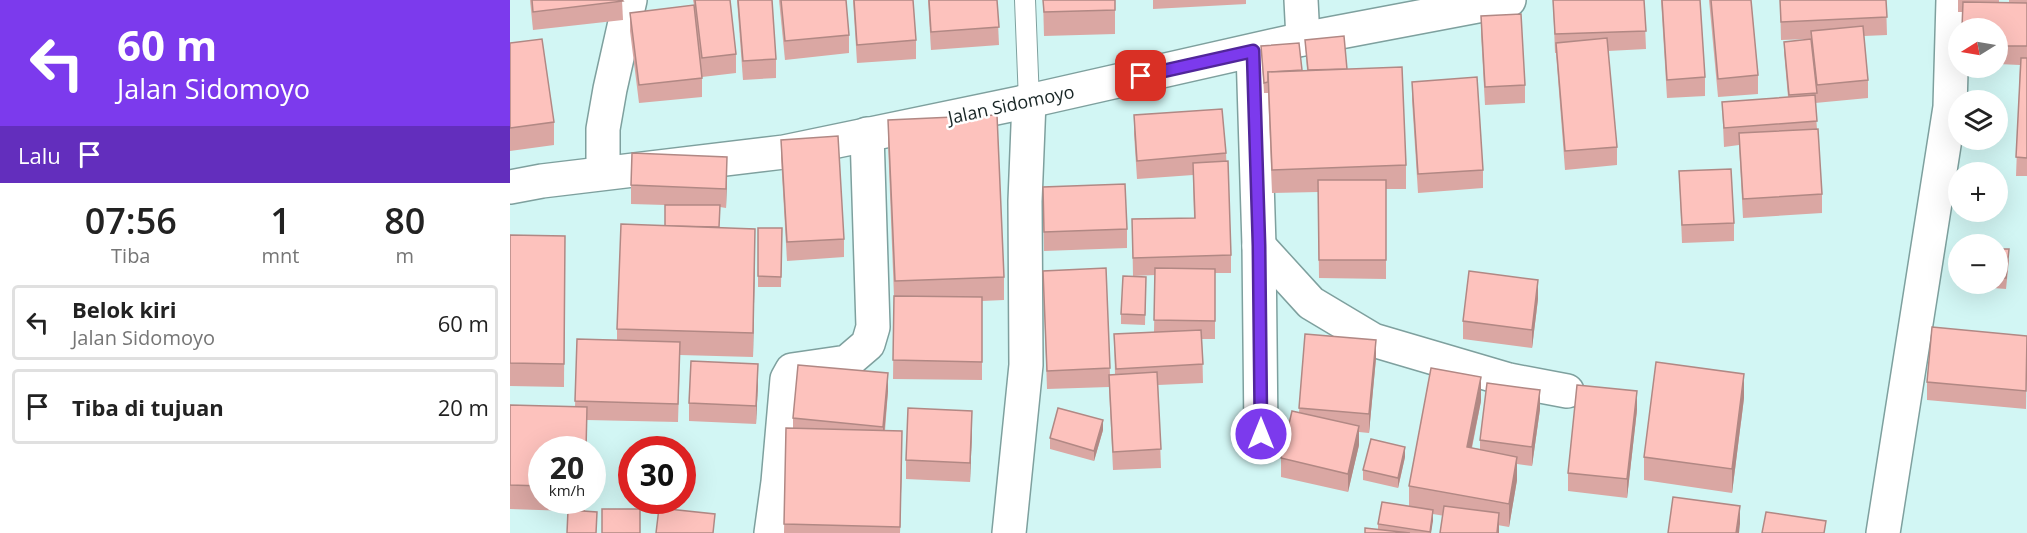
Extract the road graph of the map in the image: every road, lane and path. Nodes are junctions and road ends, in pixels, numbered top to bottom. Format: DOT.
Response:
graph roads {
  1 [pos="630,0"];
  2 [pos="1025,0"];
  3 [pos="1301,0"];
  4 [pos="1509,0"];
  5 [pos="1953,0"];
  6 [pos="1303,39"];
  7 [pos="1253,51"];
  8 [pos="1029,101"];
  9 [pos="867,134"];
  10 [pos="603,173"];
  11 [pos="510,187"];
  12 [pos="1259,246"];
  13 [pos="1567,391"];
  14 [pos="1261,434"];
  15 [pos="771,533"];
  16 [pos="1009,533"];
  17 [pos="1883,533"];
  1 -- 10 [label="street"];
  2 -- 8 [label="lane"];
  3 -- 6 [label="street"];
  4 -- 6 [label="street, Jalan Sidomoyo"];
  5 -- 17 [label="street"];
  6 -- 7 [label="street, Jalan Sidomoyo"];
  7 -- 8 [label="street, Jalan Sidomoyo"];
  7 -- 12 [label="street"];
  8 -- 9 [label="street, Jalan Sidomoyo"];
  8 -- 16 [label="street"];
  9 -- 10 [label="street, Jalan Sidomoyo"];
  9 -- 15 [label="street"];
  10 -- 11 [label="street, Jalan Sidomoyo"];
  12 -- 13 [label="street"];
  12 -- 14 [label="street"];
}
